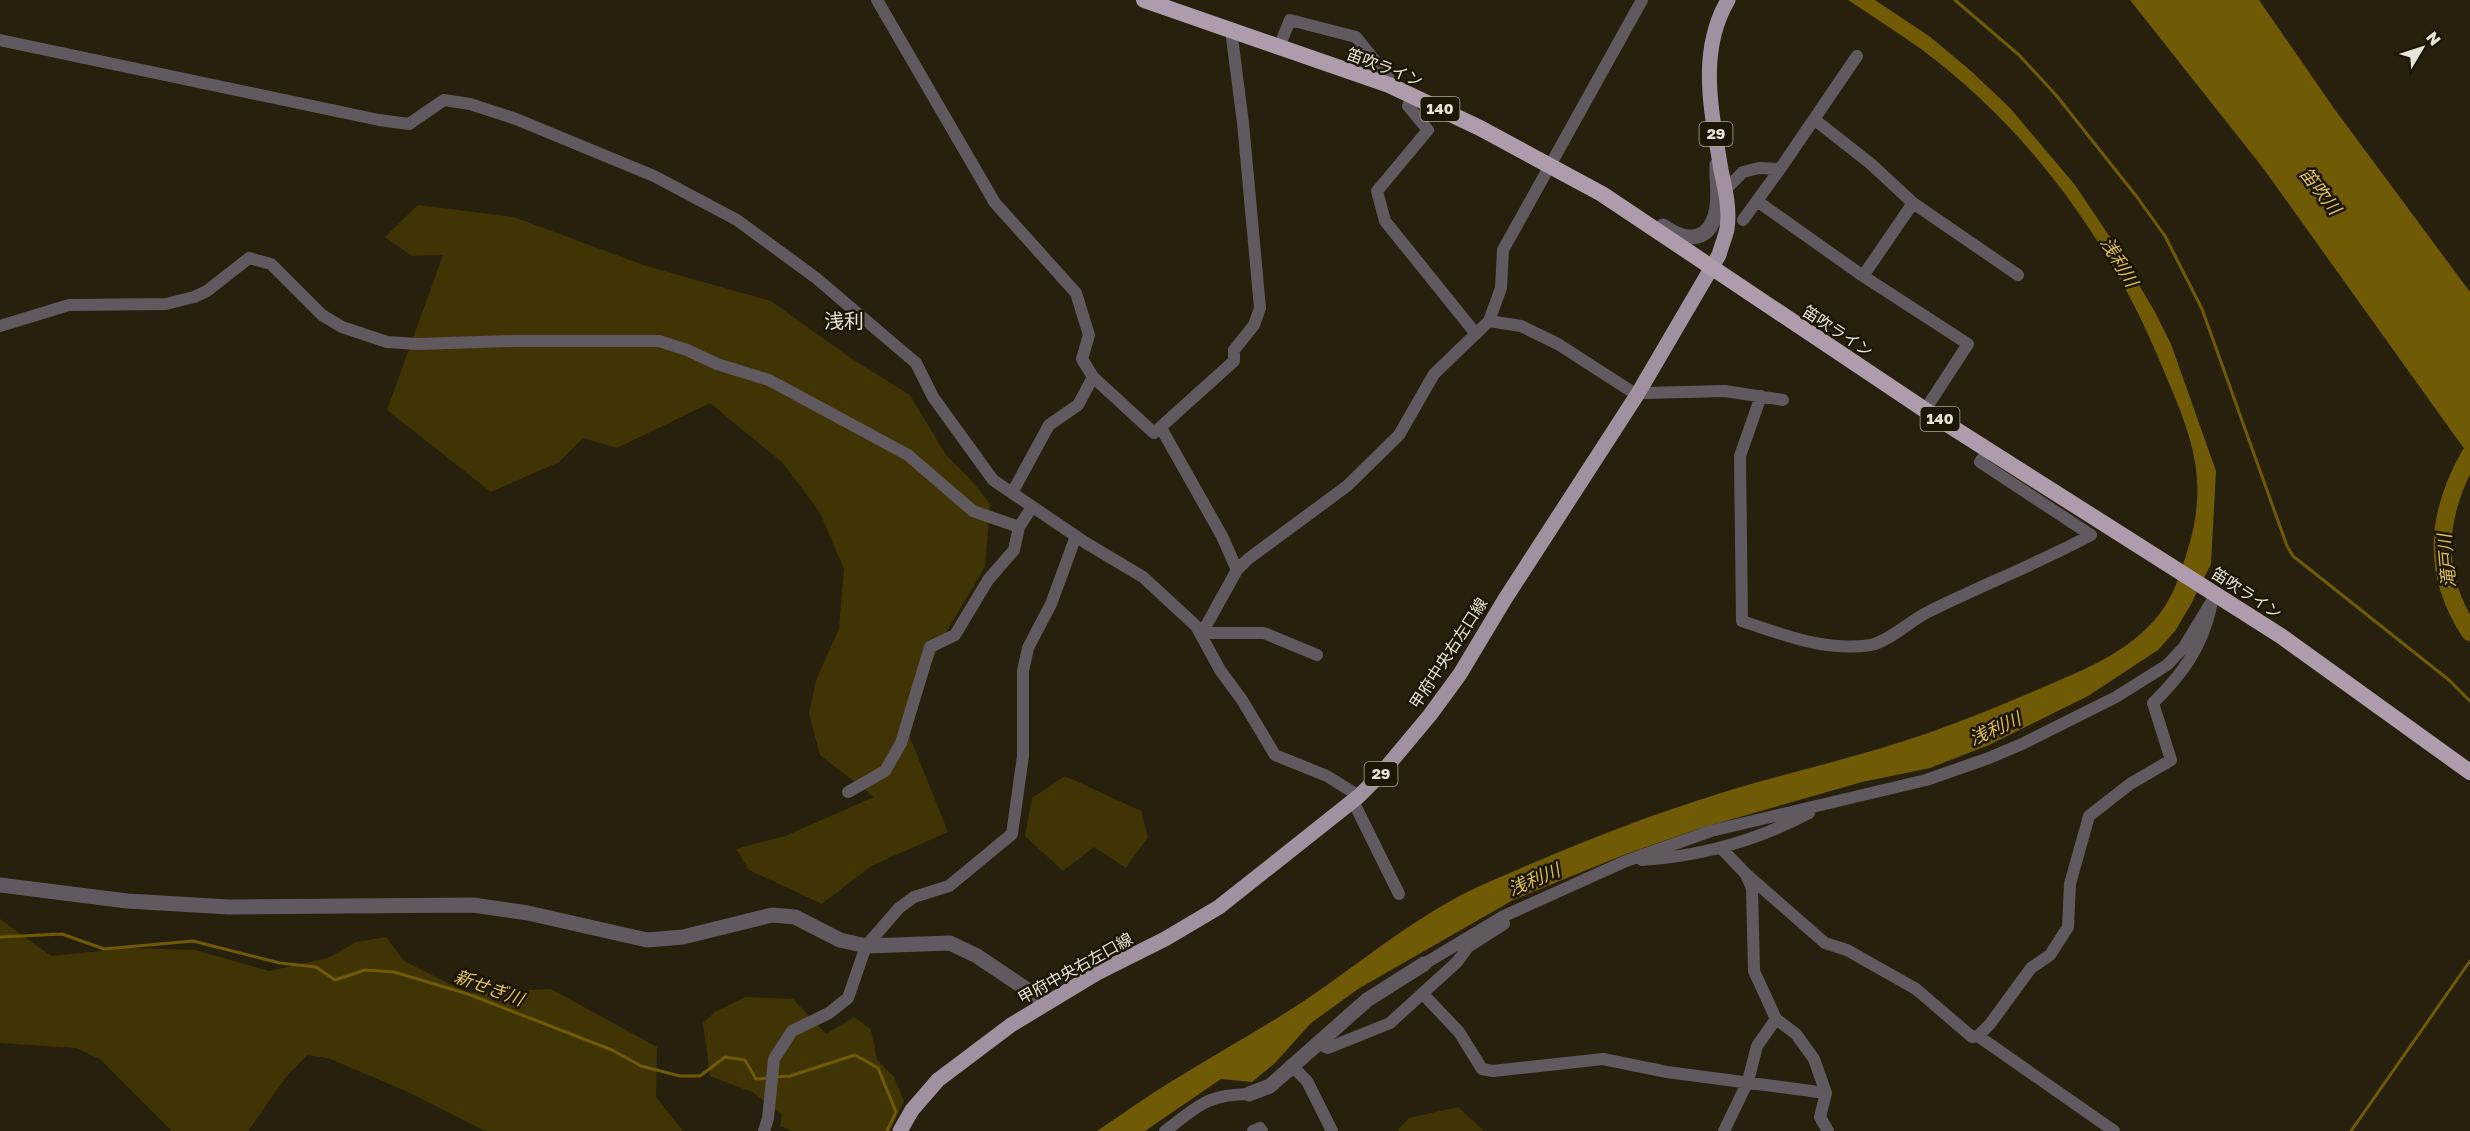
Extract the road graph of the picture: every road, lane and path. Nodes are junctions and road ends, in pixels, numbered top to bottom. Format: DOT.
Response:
graph roads {
  1 [pos="878,0"];
  2 [pos="1144,0"];
  3 [pos="1641,0"];
  4 [pos="1728,0"];
  5 [pos="1231,30"];
  6 [pos="0,40"];
  7 [pos="1279,47"];
  8 [pos="1857,56"];
  9 [pos="1389,85"];
  10 [pos="1412,96"];
  11 [pos="1815,120"];
  12 [pos="1718,147"];
  13 [pos="1550,165"];
  14 [pos="1780,169"];
  15 [pos="1725,190"];
  16 [pos="1602,195"];
  17 [pos="1757,201"];
  18 [pos="1913,203"];
  19 [pos="1743,220"];
  20 [pos="1711,269"];
  21 [pos="2018,275"];
  22 [pos="1863,276"];
  23 [pos="1489,321"];
  24 [pos="0,326"];
  25 [pos="1476,334"];
  26 [pos="1093,377"];
  27 [pos="1637,393"];
  28 [pos="1761,396"];
  29 [pos="1783,399"];
  30 [pos="1925,410"];
  31 [pos="1161,428"];
  32 [pos="1988,450"];
  33 [pos="1012,493"];
  34 [pos="1032,507"];
  35 [pos="1019,527"];
  36 [pos="1076,536"];
  37 [pos="1237,570"];
  38 [pos="2212,596"];
  39 [pos="1202,633"];
  40 [pos="1317,654"];
  41 [pos="2470,772"];
  42 [pos="848,792"];
  43 [pos="1356,798"];
  44 [pos="1828,804"];
  45 [pos="1722,849"];
  46 [pos="1626,861"];
  47 [pos="1745,873"];
  48 [pos="0,885"];
  49 [pos="1399,894"];
  50 [pos="1504,916"];
  51 [pos="866,946"];
  52 [pos="1424,964"];
  53 [pos="1423,994"];
  54 [pos="1047,1003"];
  55 [pos="1776,1019"];
  56 [pos="1978,1036"];
  57 [pos="1317,1043"];
  58 [pos="1291,1065"];
  59 [pos="1748,1081"];
  60 [pos="1826,1093"];
  61 [pos="1249,1094"];
  62 [pos="764,1131"];
  63 [pos="900,1131"];
  64 [pos="1165,1131"];
  65 [pos="1253,1131"];
  66 [pos="1262,1131"];
  67 [pos="1332,1131"];
  68 [pos="1724,1131"];
  69 [pos="1828,1131"];
  70 [pos="2114,1131"];
  1 -- 26 [label="street"];
  2 -- 5 [label="highway, 笛吹ライン / 140"];
  3 -- 13 [label="street"];
  4 -- 12 [label="main road, 甲府中央右左口線 / 29"];
  5 -- 7 [label="highway, 笛吹ライン / 140"];
  5 -- 31 [label="street"];
  6 -- 33 [label="street"];
  7 -- 9 [label="highway, 笛吹ライン / 140"];
  7 -- 9 [label="street"];
  8 -- 11 [label="street"];
  9 -- 10 [label="highway, 笛吹ライン / 140"];
  10 -- 13 [label="highway, 笛吹ライン / 140"];
  10 -- 25 [label="street"];
  11 -- 14 [label="street"];
  11 -- 18 [label="street"];
  12 -- 15 [label="main road, 甲府中央右左口線 / 29"];
  12 -- 16 [label="street"];
  13 -- 16 [label="highway, 笛吹ライン / 140"];
  13 -- 23 [label="street"];
  14 -- 15 [label="street"];
  14 -- 17 [label="street"];
  15 -- 20 [label="main road, 甲府中央右左口線 / 29"];
  16 -- 20 [label="highway, 笛吹ライン / 140"];
  17 -- 19 [label="street"];
  17 -- 22 [label="street"];
  18 -- 21 [label="street"];
  18 -- 22 [label="street"];
  20 -- 27 [label="main road, 甲府中央右左口線 / 29"];
  20 -- 30 [label="highway, 笛吹ライン / 140"];
  22 -- 30 [label="street"];
  23 -- 25 [label="street"];
  23 -- 27 [label="street"];
  24 -- 35 [label="street"];
  25 -- 37 [label="street"];
  26 -- 31 [label="street"];
  26 -- 33 [label="street"];
  27 -- 28 [label="street"];
  27 -- 43 [label="main road, 甲府中央右左口線 / 29"];
  28 -- 29 [label="street"];
  28 -- 32 [label="street"];
  30 -- 32 [label="highway, 笛吹ライン / 140"];
  31 -- 37 [label="street"];
  32 -- 38 [label="highway, 笛吹ライン / 140"];
  33 -- 34 [label="street"];
  34 -- 35 [label="street"];
  34 -- 36 [label="street"];
  35 -- 42 [label="street"];
  36 -- 39 [label="street"];
  36 -- 51 [label="street"];
  37 -- 39 [label="street"];
  38 -- 41 [label="highway, 笛吹ライン / 140"];
  38 -- 44 [label="street"];
  38 -- 56 [label="street"];
  39 -- 40 [label="street"];
  39 -- 43 [label="street"];
  43 -- 49 [label="street"];
  43 -- 54 [label="main road, 甲府中央右左口線 / 29"];
  44 -- 45 [label="street"];
  44 -- 46 [label="street"];
  45 -- 46 [label="street"];
  45 -- 47 [label="street"];
  46 -- 50 [label="street"];
  47 -- 55 [label="street"];
  47 -- 56 [label="street"];
  48 -- 51 [label="street"];
  50 -- 52 [label="street"];
  50 -- 53 [label="street"];
  51 -- 54 [label="street"];
  51 -- 62 [label="street"];
  52 -- 57 [label="street"];
  53 -- 57 [label="street"];
  53 -- 59 [label="street"];
  54 -- 63 [label="main road, 甲府中央右左口線 / 29"];
  55 -- 59 [label="street"];
  55 -- 60 [label="street"];
  56 -- 70 [label="street"];
  57 -- 58 [label="street"];
  58 -- 61 [label="street"];
  58 -- 67 [label="street"];
  59 -- 60 [label="street"];
  59 -- 68 [label="street"];
  60 -- 69 [label="street"];
  61 -- 64 [label="street"];
  65 -- 66 [label="street"];
}
